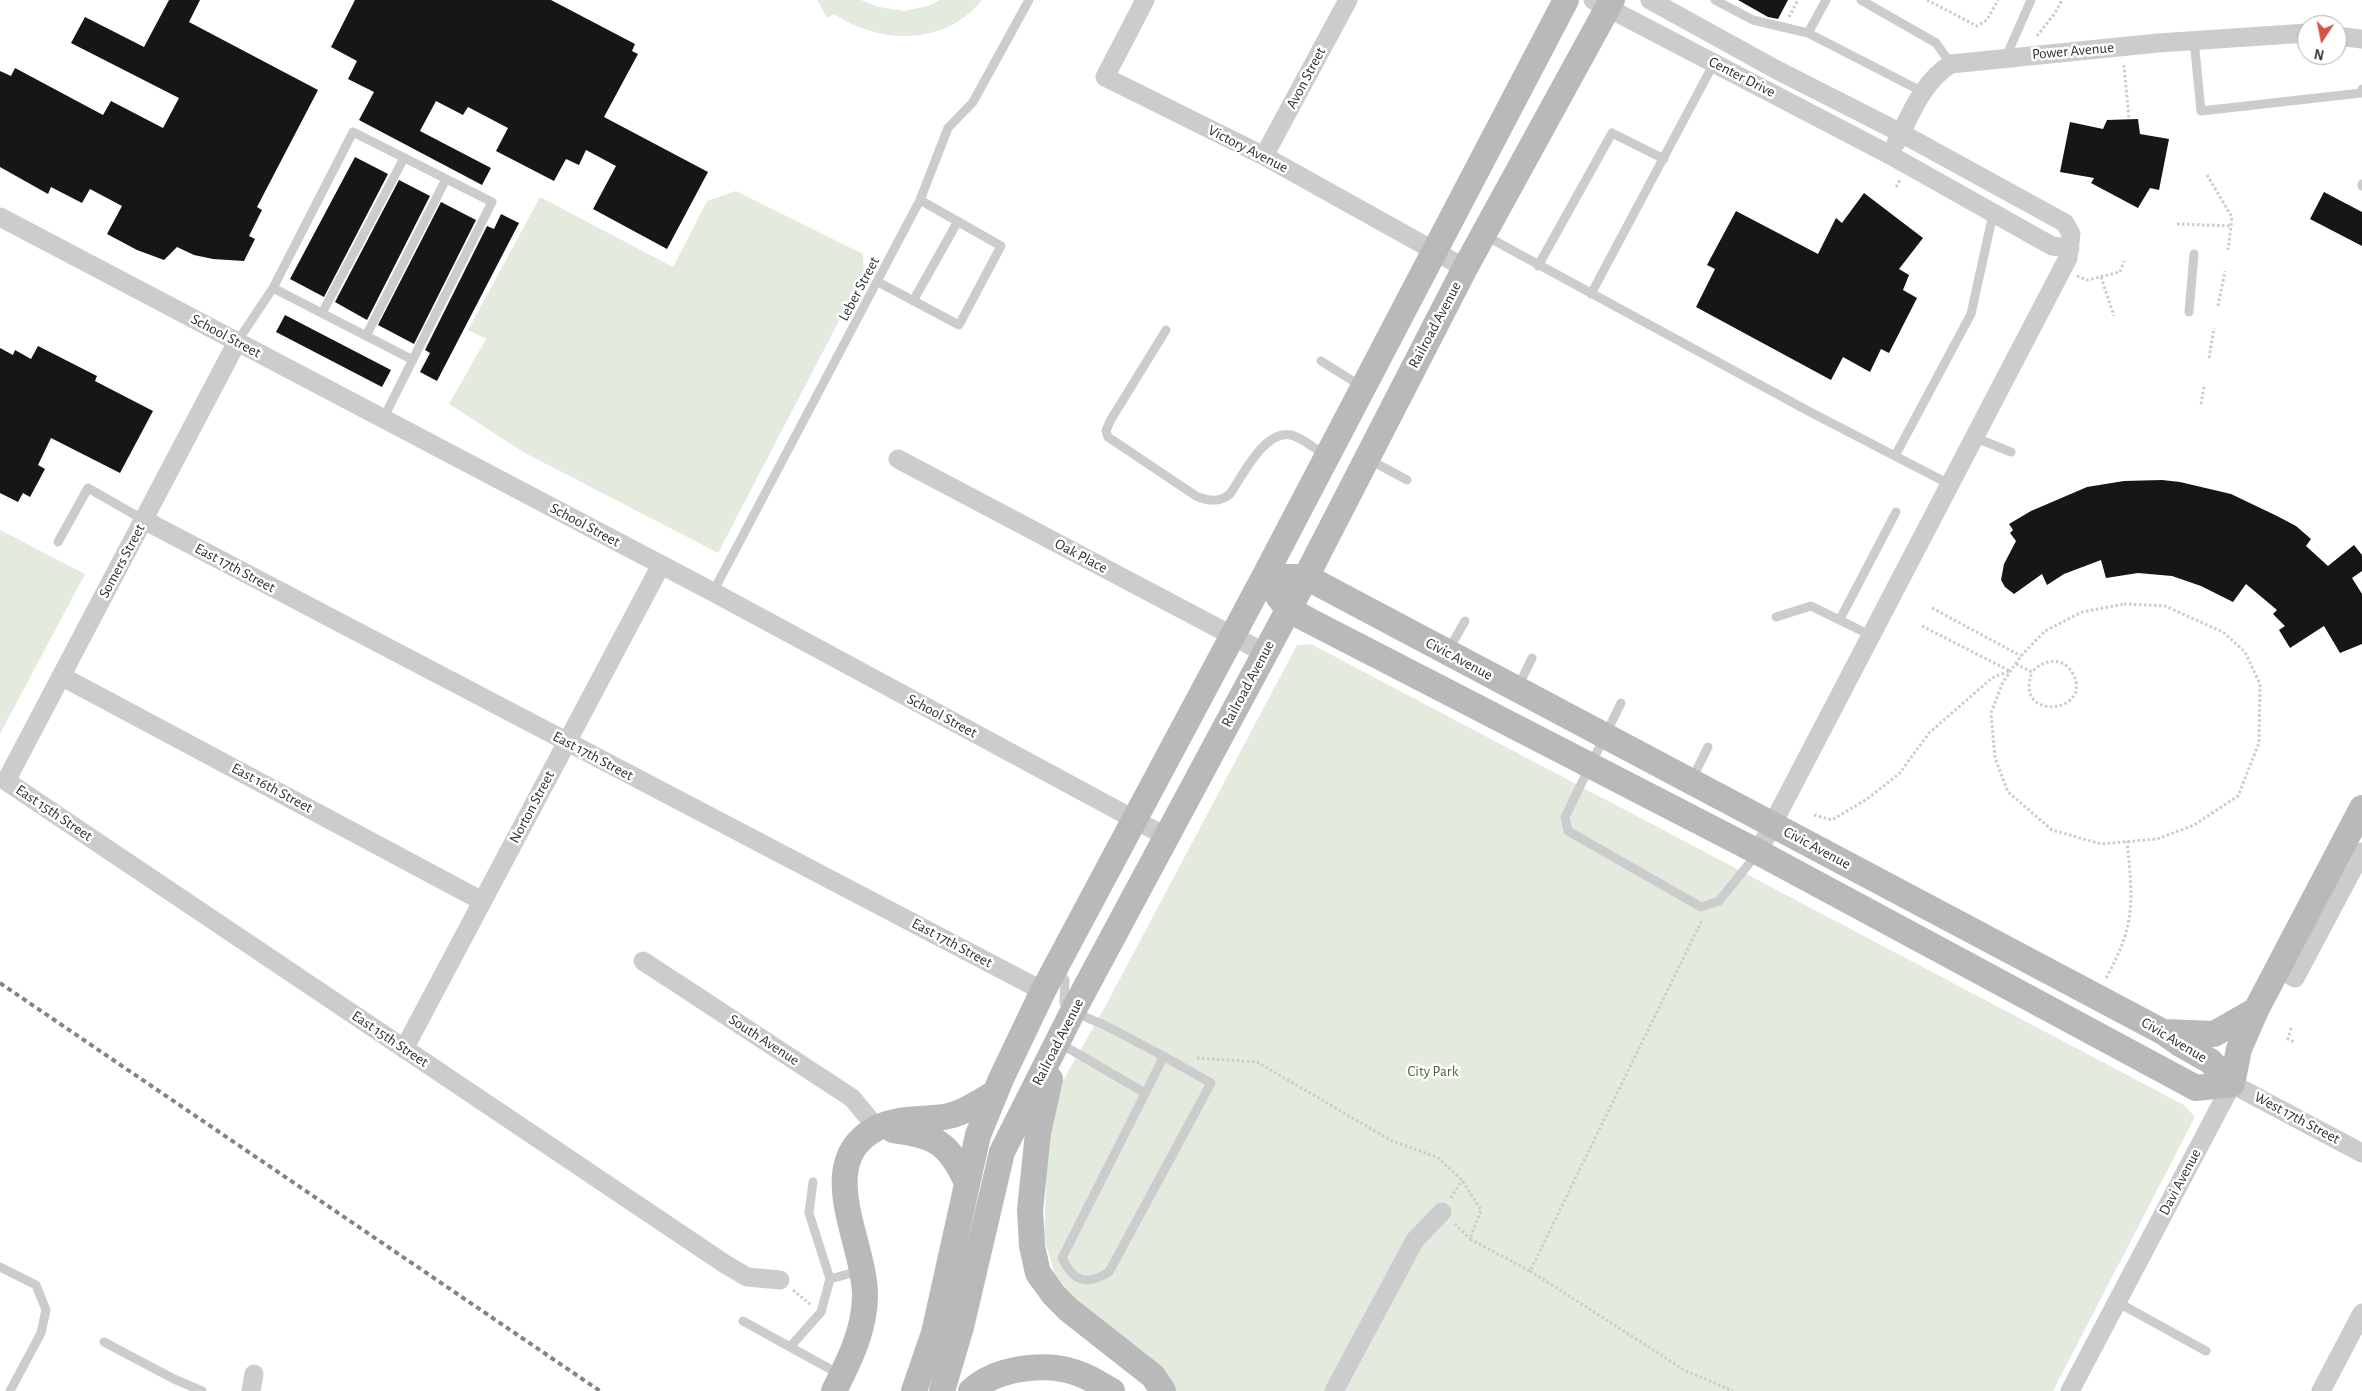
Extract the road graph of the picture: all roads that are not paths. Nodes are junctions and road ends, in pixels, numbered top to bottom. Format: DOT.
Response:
graph roads {
  1 [pos="1029,0"];
  2 [pos="1145,0"];
  3 [pos="1348,0"];
  4 [pos="1566,0"];
  5 [pos="1650,0"];
  6 [pos="1715,0"];
  7 [pos="1826,0"];
  8 [pos="1861,0"];
  9 [pos="2031,0"];
  10 [pos="1604,2"];
  11 [pos="1808,34"];
  12 [pos="2297,34"];
  13 [pos="2347,38"];
  14 [pos="2194,40"];
  15 [pos="2361,40"];
  16 [pos="2006,57"];
  17 [pos="1714,63"];
  18 [pos="1951,64"];
  19 [pos="2362,89"];
  20 [pos="1923,92"];
  21 [pos="1901,133"];
  22 [pos="1264,156"];
  23 [pos="1890,156"];
  24 [pos="404,158"];
  25 [pos="1664,158"];
  26 [pos="446,179"];
  27 [pos="920,200"];
  28 [pos="1993,214"];
  29 [pos="0,217"];
  30 [pos="958,221"];
  31 [pos="1484,235"];
  32 [pos="2070,248"];
  33 [pos="1434,250"];
  34 [pos="2194,254"];
  35 [pos="1538,266"];
  36 [pos="1465,268"];
  37 [pos="878,282"];
  38 [pos="273,288"];
  39 [pos="1591,294"];
  40 [pos="913,301"];
  41 [pos="2188,312"];
  42 [pos="322,313"];
  43 [pos="1166,330"];
  44 [pos="366,336"];
  45 [pos="237,342"];
  46 [pos="413,360"];
  47 [pos="1321,361"];
  48 [pos="1364,387"];
  49 [pos="383,419"];
  50 [pos="1976,438"];
  51 [pos="2011,452"];
  52 [pos="1895,456"];
  53 [pos="1327,457"];
  54 [pos="1366,458"];
  55 [pos="898,459"];
  56 [pos="1407,480"];
  57 [pos="1952,485"];
  58 [pos="1896,512"];
  59 [pos="144,520"];
  60 [pos="58,542"];
  61 [pos="661,565"];
  62 [pos="1264,577"];
  63 [pos="1306,577"];
  64 [pos="713,592"];
  65 [pos="1288,609"];
  66 [pos="1776,617"];
  67 [pos="1840,619"];
  68 [pos="1465,621"];
  69 [pos="1232,634"];
  70 [pos="1872,636"];
  71 [pos="1265,653"];
  72 [pos="1447,653"];
  73 [pos="1532,658"];
  74 [pos="61,676"];
  75 [pos="1516,689"];
  76 [pos="1621,703"];
  77 [pos="1604,736"];
  78 [pos="566,741"];
  79 [pos="1708,747"];
  80 [pos="1589,765"];
  81 [pos="6,781"];
  82 [pos="1690,781"];
  83 [pos="2362,808"];
  84 [pos="1134,819"];
  85 [pos="1773,825"];
  86 [pos="1167,837"];
  87 [pos="1758,852"];
  88 [pos="2362,852"];
  89 [pos="482,901"];
  90 [pos="644,961"];
  91 [pos="2278,968"];
  92 [pos="1056,969"];
  93 [pos="1043,991"];
  94 [pos="2256,1010"];
  95 [pos="1068,1026"];
  96 [pos="2163,1032"];
  97 [pos="404,1049"];
  98 [pos="1164,1056"];
  99 [pos="2232,1084"];
  100 [pos="996,1093"];
  101 [pos="1145,1093"];
  102 [pos="877,1128"];
  103 [pos="2362,1153"];
  104 [pos="813,1182"];
  105 [pos="967,1183"];
  106 [pos="1442,1212"];
  107 [pos="0,1267"];
  108 [pos="862,1270"];
  109 [pos="830,1279"];
  110 [pos="780,1280"];
  111 [pos="2117,1302"];
  112 [pos="2362,1313"];
  113 [pos="743,1321"];
  114 [pos="104,1342"];
  115 [pos="790,1347"];
  116 [pos="2206,1351"];
  117 [pos="838,1384"];
  118 [pos="10,1391"];
  119 [pos="202,1391"];
  120 [pos="914,1391"];
  121 [pos="942,1391"];
  122 [pos="972,1391"];
  123 [pos="1112,1391"];
  124 [pos="1163,1391"];
  125 [pos="1334,1391"];
  126 [pos="2070,1391"];
  127 [pos="2321,1391"];
  1 -- 27 [label="lane, Leber Street"];
  2 -- 22 [label="street, Victory Avenue"];
  3 -- 22 [label="street, Avon Street"];
  4 -- 33 [label="main road"];
  5 -- 21 [label="street, Center Drive"];
  6 -- 11 [label="lane"];
  7 -- 11 [label="lane"];
  8 -- 18 [label="lane"];
  9 -- 16 [label="lane"];
  10 -- 17 [label="street, Center Drive"];
  10 -- 31 [label="main road, Railroad Avenue"];
  11 -- 20 [label="lane"];
  12 -- 14 [label="street, Power Avenue"];
  13 -- 15 [label="street"];
  14 -- 16 [label="street, Power Avenue"];
  14 -- 19 [label="lane"];
  16 -- 18 [label="street, Power Avenue"];
  17 -- 23 [label="street, Center Drive"];
  17 -- 25 [label="lane"];
  18 -- 20 [label="street"];
  20 -- 21 [label="street"];
  21 -- 23 [label="street"];
  21 -- 32 [label="street, Center Drive"];
  22 -- 33 [label="street, Victory Avenue"];
  23 -- 28 [label="street, Center Drive"];
  24 -- 26 [label="lane"];
  24 -- 38 [label="lane"];
  24 -- 42 [label="lane"];
  25 -- 35 [label="lane"];
  25 -- 39 [label="lane"];
  26 -- 44 [label="lane"];
  26 -- 46 [label="lane"];
  27 -- 30 [label="lane"];
  27 -- 37 [label="lane, Leber Street"];
  28 -- 32 [label="street, Center Drive"];
  28 -- 52 [label="lane"];
  29 -- 45 [label="street, School Street"];
  30 -- 40 [label="lane"];
  30 -- 40 [label="lane"];
  31 -- 35 [label="lane"];
  31 -- 36 [label="main road, Railroad Avenue"];
  32 -- 50 [label="street"];
  33 -- 36 [label="street, Victory Avenue"];
  33 -- 48 [label="main road"];
  34 -- 41 [label="lane"];
  35 -- 39 [label="lane"];
  36 -- 54 [label="main road, Railroad Avenue"];
  37 -- 40 [label="lane"];
  37 -- 64 [label="lane, Leber Street"];
  38 -- 42 [label="lane"];
  38 -- 45 [label="lane"];
  39 -- 52 [label="lane"];
  42 -- 44 [label="lane"];
  43 -- 53 [label="lane"];
  44 -- 46 [label="lane"];
  45 -- 49 [label="street, School Street"];
  45 -- 59 [label="street, Somers Street"];
  46 -- 49 [label="lane"];
  47 -- 48 [label="lane"];
  48 -- 53 [label="main road"];
  49 -- 61 [label="street, School Street"];
  50 -- 51 [label="lane"];
  50 -- 57 [label="street"];
  52 -- 57 [label="lane"];
  53 -- 62 [label="main road"];
  54 -- 56 [label="lane"];
  54 -- 63 [label="main road, Railroad Avenue"];
  55 -- 69 [label="street, Oak Place"];
  57 -- 70 [label="street"];
  58 -- 67 [label="lane"];
  59 -- 60 [label="lane"];
  59 -- 74 [label="street, Somers Street"];
  59 -- 78 [label="street, East 17th Street"];
  61 -- 64 [label="street, School Street"];
  61 -- 78 [label="street, Norton Street"];
  62 -- 63 [label="main road, Civic Avenue"];
  62 -- 65 [label="main road, Civic Avenue"];
  62 -- 69 [label="main road"];
  63 -- 65 [label="main road, Railroad Avenue"];
  63 -- 72 [label="main road, Civic Avenue"];
  64 -- 84 [label="street, School Street"];
  65 -- 71 [label="main road, Railroad Avenue"];
  65 -- 80 [label="main road, Civic Avenue"];
  66 -- 67 [label="lane"];
  67 -- 70 [label="lane"];
  68 -- 72 [label="lane"];
  69 -- 71 [label="street, Oak Place"];
  69 -- 84 [label="main road"];
  70 -- 85 [label="street"];
  71 -- 86 [label="main road, Railroad Avenue"];
  72 -- 75 [label="main road, Civic Avenue"];
  73 -- 75 [label="lane"];
  74 -- 81 [label="street, Somers Street"];
  74 -- 89 [label="street, East 16th Street"];
  75 -- 77 [label="main road, Civic Avenue"];
  76 -- 77 [label="lane"];
  77 -- 80 [label="lane"];
  77 -- 82 [label="main road, Civic Avenue"];
  78 -- 89 [label="street, Norton Street"];
  78 -- 93 [label="street, East 17th Street"];
  79 -- 82 [label="lane"];
  80 -- 87 [label="main road, Civic Avenue"];
  80 -- 87 [label="lane"];
  81 -- 97 [label="street, East 15th Street"];
  82 -- 85 [label="main road, Civic Avenue"];
  83 -- 91 [label="main road, Davi Avenue"];
  84 -- 86 [label="street, School Street"];
  84 -- 92 [label="main road"];
  85 -- 87 [label="street"];
  85 -- 96 [label="main road, Civic Avenue"];
  86 -- 95 [label="main road, Railroad Avenue"];
  87 -- 99 [label="main road, Civic Avenue"];
  88 -- 91 [label="street"];
  89 -- 97 [label="street, Norton Street"];
  90 -- 102 [label="street, South Avenue"];
  91 -- 94 [label="main road, Davi Avenue"];
  92 -- 93 [label="main road"];
  92 -- 95 [label="lane"];
  93 -- 100 [label="main road"];
  94 -- 96 [label="main road"];
  94 -- 99 [label="main road, Davi Avenue"];
  95 -- 98 [label="lane"];
  95 -- 101 [label="lane"];
  95 -- 121 [label="main road, Railroad Avenue"];
  95 -- 124 [label="main road"];
  96 -- 99 [label="main road, Civic Avenue"];
  97 -- 110 [label="street, East 15th Street"];
  98 -- 101 [label="lane"];
  98 -- 101 [label="lane"];
  99 -- 103 [label="street, West 17th Street"];
  99 -- 111 [label="street, Davi Avenue"];
  100 -- 102 [label="main road"];
  100 -- 105 [label="main road"];
  102 -- 105 [label="main road"];
  102 -- 108 [label="main road"];
  104 -- 109 [label="lane"];
  105 -- 120 [label="main road"];
  106 -- 125 [label="street"];
  107 -- 118 [label="lane"];
  108 -- 109 [label="lane"];
  108 -- 117 [label="main road"];
  109 -- 115 [label="lane"];
  111 -- 116 [label="lane"];
  111 -- 126 [label="street, Davi Avenue"];
  112 -- 127 [label="street"];
  113 -- 115 [label="lane"];
  114 -- 119 [label="lane"];
  115 -- 117 [label="lane"];
  122 -- 123 [label="main road"];
}
